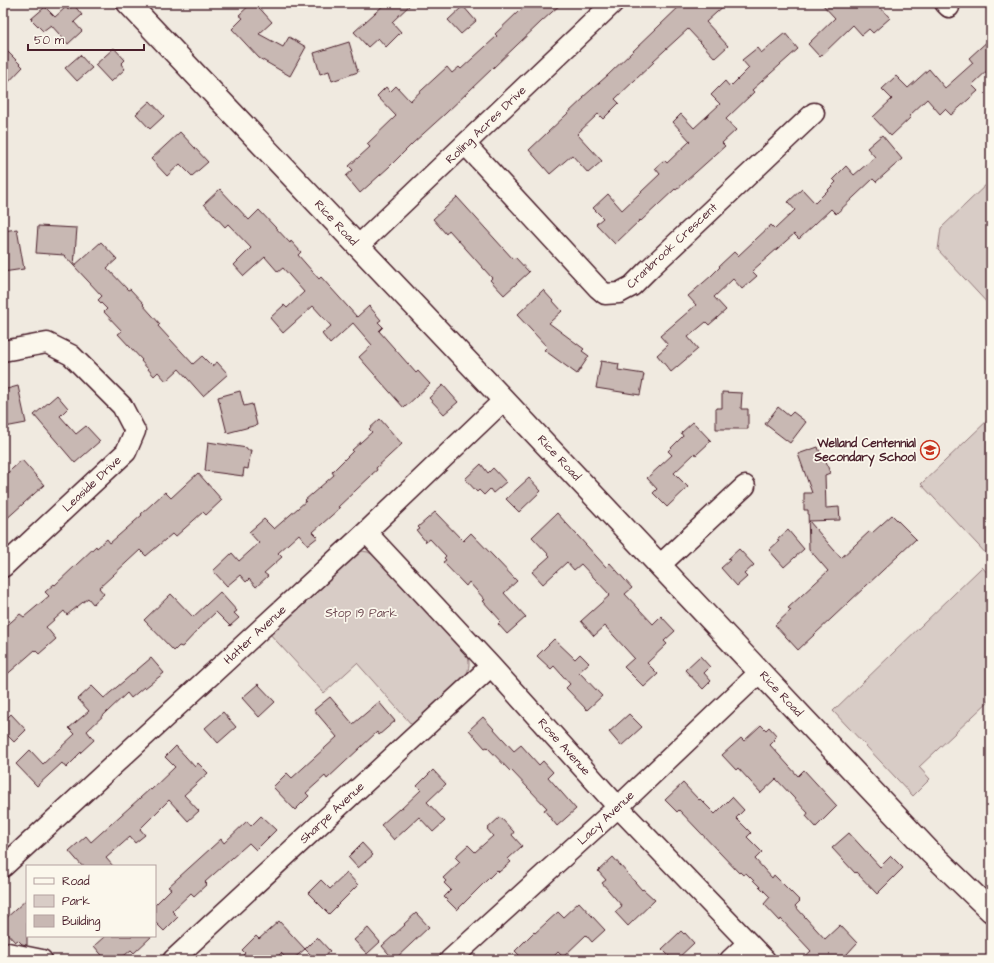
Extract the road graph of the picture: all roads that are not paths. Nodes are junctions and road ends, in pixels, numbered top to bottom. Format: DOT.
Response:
graph roads {
  1 [pos="128,3"];
  2 [pos="613,3"];
  3 [pos="814,113"];
  4 [pos="465,144"];
  5 [pos="358,246"];
  6 [pos="3,351"];
  7 [pos="504,400"];
  8 [pos="745,486"];
  9 [pos="366,532"];
  10 [pos="660,565"];
  11 [pos="3,567"];
  12 [pos="492,666"];
  13 [pos="760,672"];
  14 [pos="618,807"];
  15 [pos="3,867"];
  16 [pos="991,912"];
  17 [pos="748,942"];
  18 [pos="3,952"];
  19 [pos="42,960"];
  20 [pos="173,960"];
  21 [pos="450,960"];
  22 [pos="730,960"];
  23 [pos="765,960"];
  1 -- 5 [label="main road, Rice Road"];
  2 -- 4 [label="street, Rolling Acres Drive"];
  3 -- 4 [label="street, Cranbrook Crescent"];
  4 -- 5 [label="street, Rolling Acres Drive"];
  5 -- 7 [label="main road, Rice Road"];
  6 -- 11 [label="street, Leaside Drive"];
  7 -- 9 [label="street, Hatter Avenue"];
  7 -- 10 [label="main road, Rice Road"];
  8 -- 10 [label="street"];
  9 -- 12 [label="street, Rose Avenue"];
  9 -- 15 [label="street, Hatter Avenue"];
  10 -- 13 [label="main road, Rice Road"];
  12 -- 14 [label="street, Rose Avenue"];
  12 -- 20 [label="street, Sharpe Avenue"];
  13 -- 14 [label="street, Lacy Avenue"];
  13 -- 16 [label="main road, Rice Road"];
  14 -- 17 [label="street, Rose Avenue"];
  14 -- 21 [label="street, Lacy Avenue"];
  17 -- 22 [label="street"];
  17 -- 23 [label="street, Rose Avenue"];
  18 -- 19 [label="street"];
}
